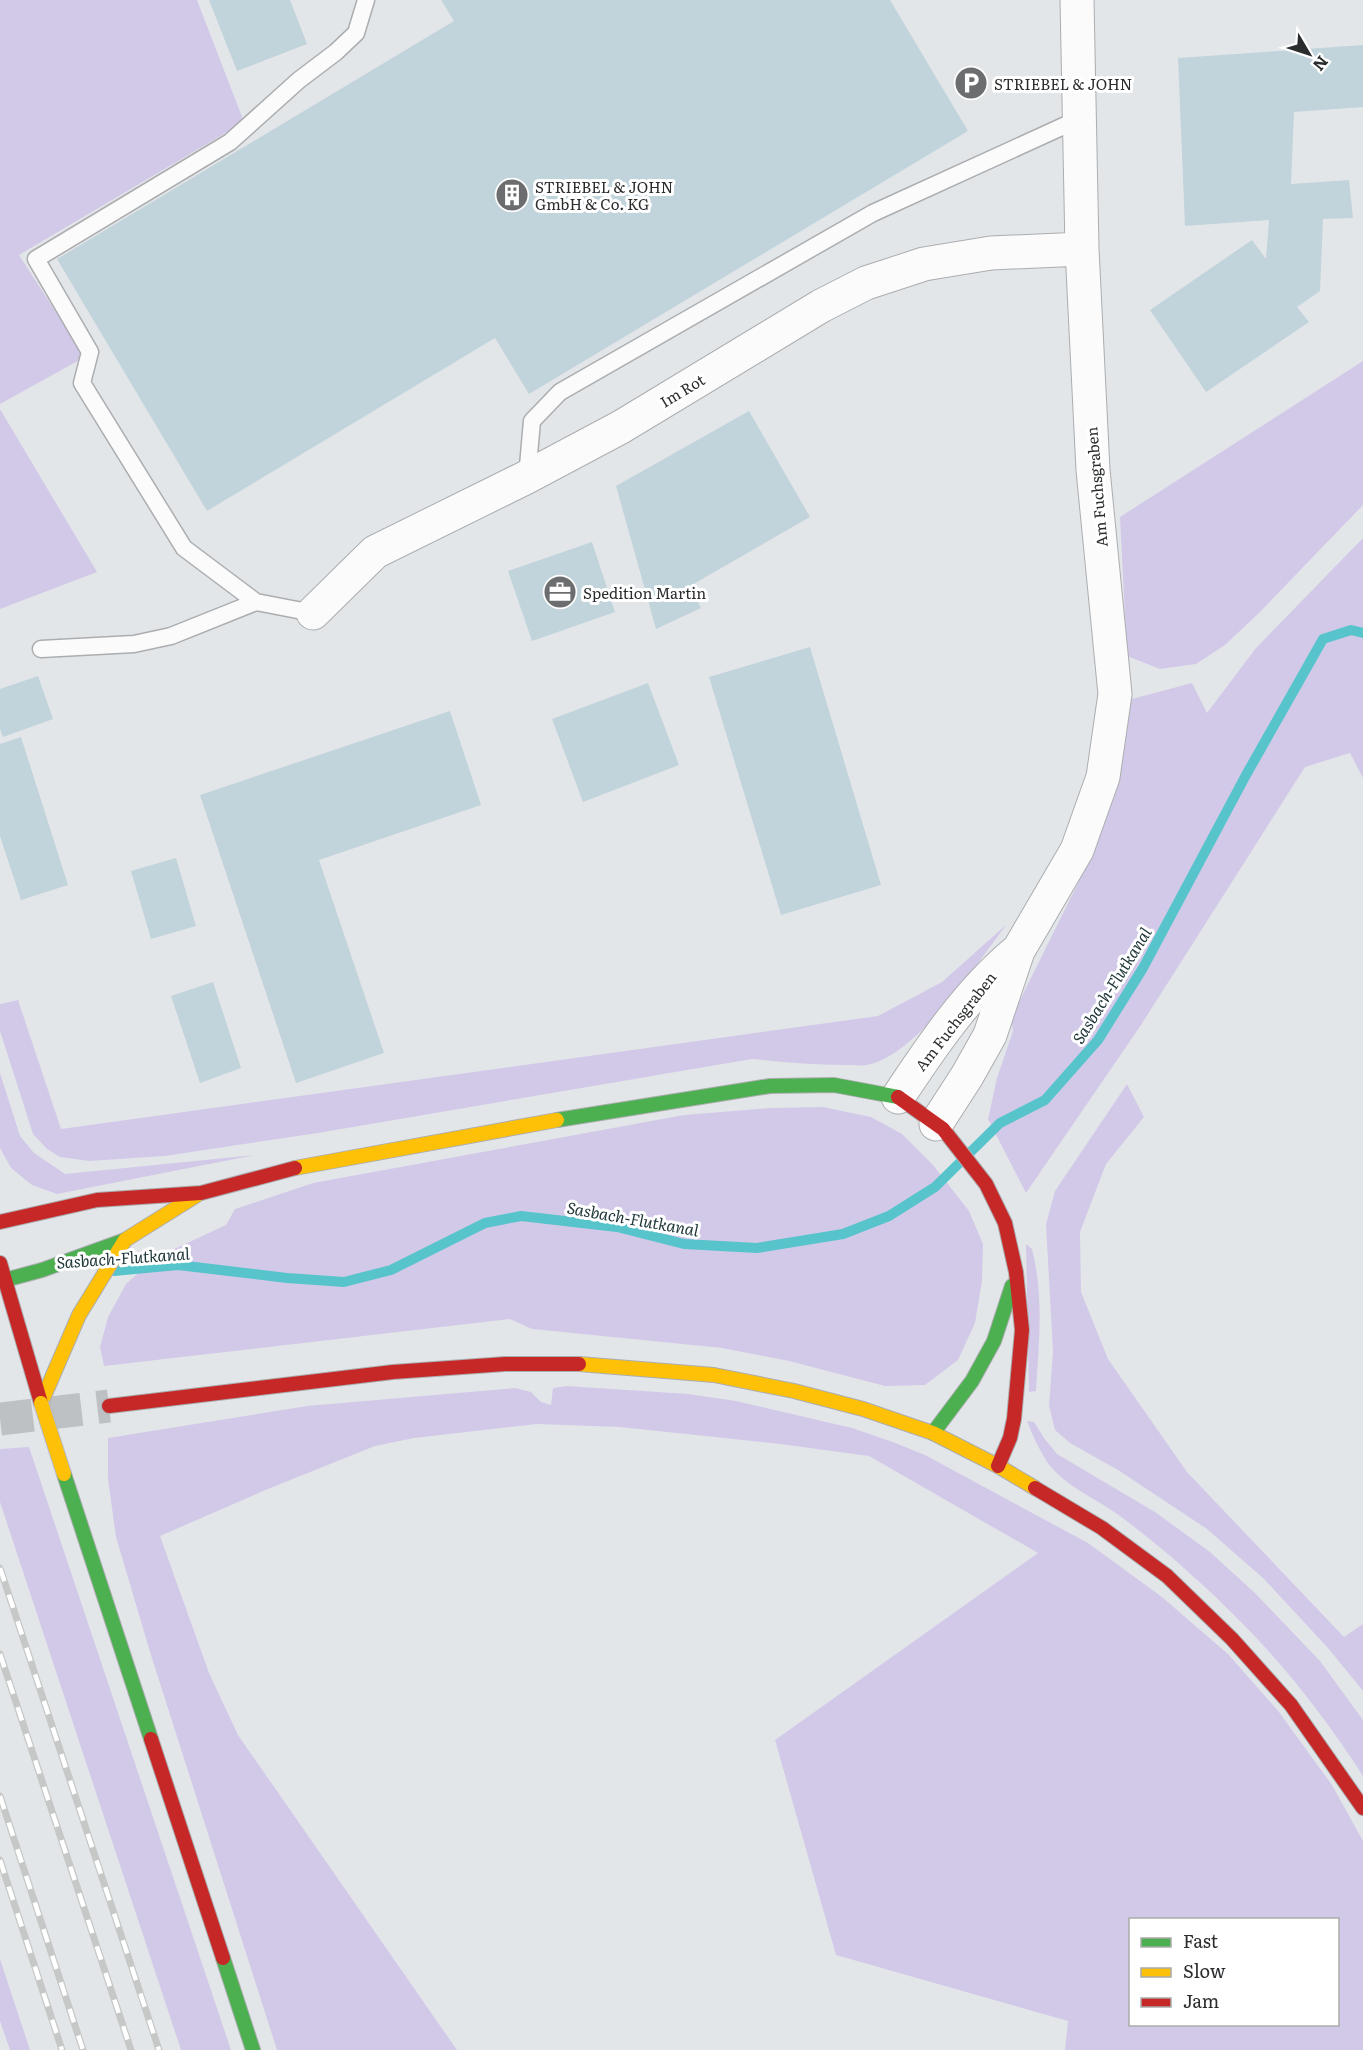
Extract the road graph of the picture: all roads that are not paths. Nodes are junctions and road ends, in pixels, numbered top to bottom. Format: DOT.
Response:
graph roads {
  1 [pos="366,0"];
  2 [pos="1077,0"];
  3 [pos="1079,119"];
  4 [pos="1082,249"];
  5 [pos="526,477"];
  6 [pos="256,602"];
  7 [pos="313,613"];
  8 [pos="41,649"];
  9 [pos="1018,951"];
  10 [pos="898,1097"];
  11 [pos="940,1127"];
  12 [pos="201,1193"];
  13 [pos="0,1222"];
  14 [pos="125,1240"];
  15 [pos="0,1263"];
  16 [pos="1016,1272"];
  17 [pos="5,1280"];
  18 [pos="42,1402"];
  19 [pos="109,1406"];
  20 [pos="933,1433"];
  21 [pos="998,1466"];
  22 [pos="1363,1808"];
  23 [pos="253,2050"];
  1 -- 6 [label="lane"];
  2 -- 3 [label="street, Am Fuchsgraben"];
  3 -- 4 [label="street, Am Fuchsgraben"];
  3 -- 5 [label="lane"];
  4 -- 5 [label="street, Im Rot"];
  4 -- 9 [label="street, Am Fuchsgraben"];
  5 -- 7 [label="street, Im Rot"];
  6 -- 7 [label="lane"];
  6 -- 8 [label="lane"];
  9 -- 10 [label="street, Am Fuchsgraben"];
  9 -- 11 [label="street, Am Fuchsgraben"];
  10 -- 11 [label="main road"];
  10 -- 12 [label="main road"];
  11 -- 16 [label="main road"];
  12 -- 13 [label="main road"];
  12 -- 14 [label="main road"];
  14 -- 17 [label="main road"];
  14 -- 18 [label="main road"];
  15 -- 17 [label="main road"];
  16 -- 20 [label="main road"];
  16 -- 21 [label="main road"];
  17 -- 18 [label="main road"];
  18 -- 23 [label="main road, bridge"];
  19 -- 20 [label="main road"];
  20 -- 21 [label="main road"];
  21 -- 22 [label="main road"];
}
